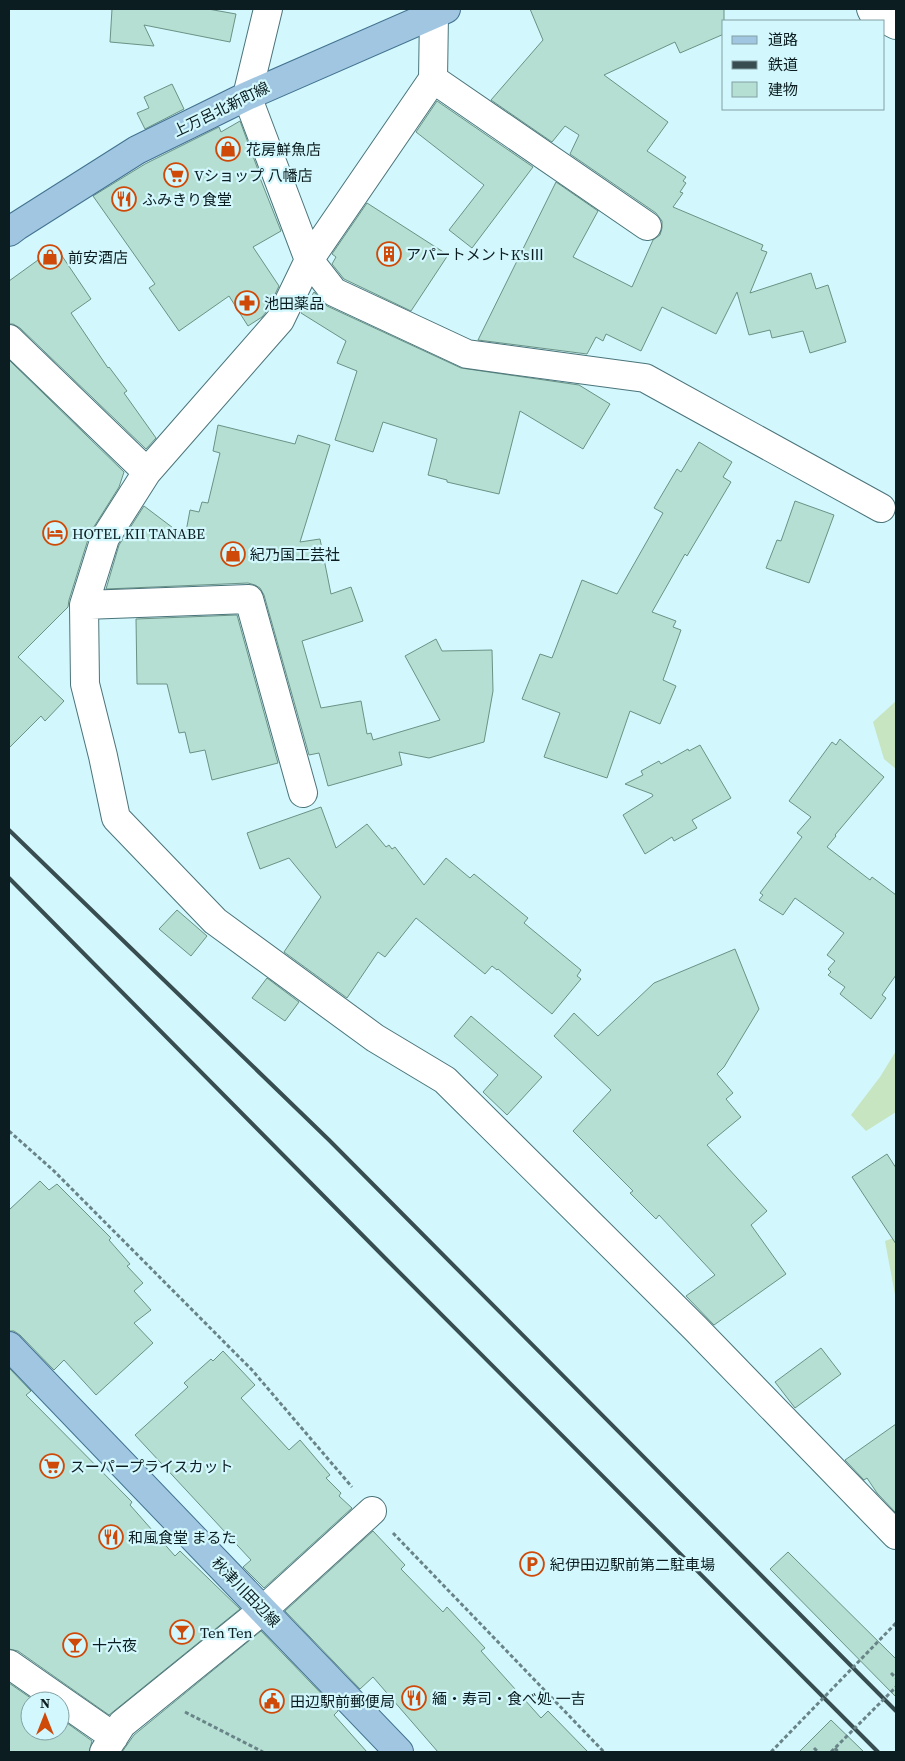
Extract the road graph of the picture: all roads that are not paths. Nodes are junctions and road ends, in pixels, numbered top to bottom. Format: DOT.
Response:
graph roads {
  1 [pos="268,9"];
  2 [pos="871,9"];
  3 [pos="440,11"];
  4 [pos="896,25"];
  5 [pos="433,79"];
  6 [pos="246,96"];
  7 [pos="647,226"];
  8 [pos="9,232"];
  9 [pos="309,260"];
  10 [pos="9,339"];
  11 [pos="147,472"];
  12 [pos="881,508"];
  13 [pos="84,605"];
  14 [pos="303,793"];
  15 [pos="9,1346"];
  16 [pos="372,1511"];
  17 [pos="896,1535"];
  18 [pos="263,1610"];
  19 [pos="9,1664"];
  20 [pos="109,1744"];
  21 [pos="399,1752"];
  1 -- 6 [label="street"];
  2 -- 4 [label="street"];
  3 -- 5 [label="street"];
  3 -- 6 [label="main road, 上万呂北新町線"];
  5 -- 7 [label="street"];
  5 -- 9 [label="street"];
  6 -- 8 [label="main road, 上万呂北新町線"];
  6 -- 9 [label="street"];
  9 -- 11 [label="street"];
  9 -- 12 [label="street"];
  10 -- 11 [label="street"];
  11 -- 13 [label="street"];
  13 -- 14 [label="street"];
  13 -- 17 [label="street"];
  15 -- 18 [label="main road, 秋津川田辺線"];
  16 -- 18 [label="street"];
  18 -- 20 [label="street"];
  18 -- 21 [label="main road, 秋津川田辺線"];
  19 -- 20 [label="street"];
}
